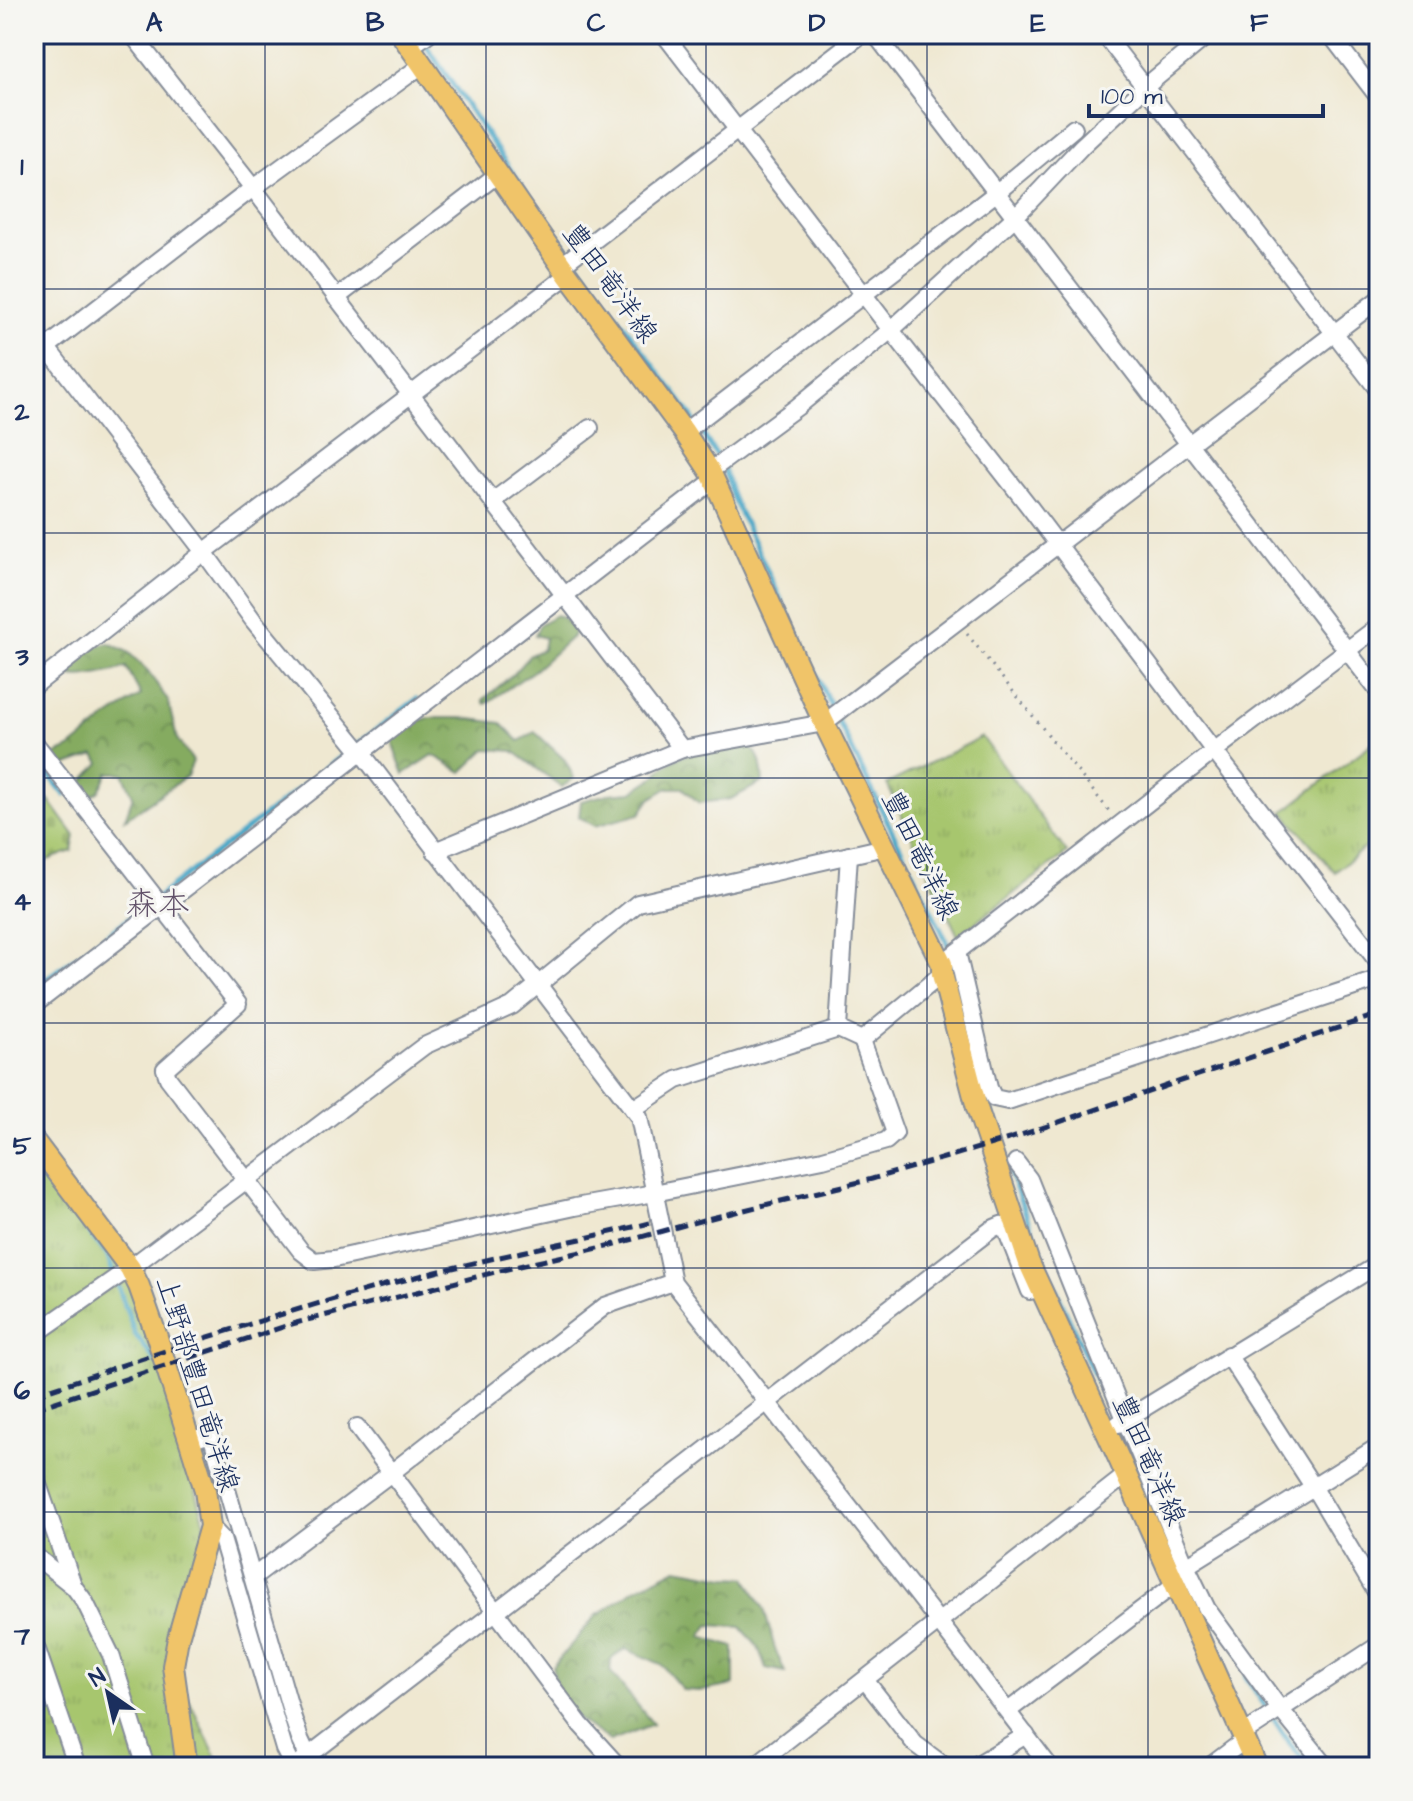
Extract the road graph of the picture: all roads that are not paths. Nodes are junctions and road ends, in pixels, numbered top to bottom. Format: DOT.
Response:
graph roads {
  1 [pos="132,34"];
  2 [pos="428,34"];
  3 [pos="664,34"];
  4 [pos="862,34"];
  5 [pos="875,34"];
  6 [pos="1104,34"];
  7 [pos="1209,34"];
  8 [pos="1330,34"];
  9 [pos="411,49"];
  10 [pos="1145,87"];
  11 [pos="1379,98"];
  12 [pos="1074,128"];
  13 [pos="737,130"];
  14 [pos="498,174"];
  15 [pos="253,188"];
  16 [pos="996,193"];
  17 [pos="1015,217"];
  18 [pos="565,270"];
  19 [pos="864,295"];
  20 [pos="336,298"];
  21 [pos="1379,299"];
  22 [pos="891,330"];
  23 [pos="34,331"];
  24 [pos="1335,333"];
  25 [pos="40,352"];
  26 [pos="1379,391"];
  27 [pos="412,396"];
  28 [pos="590,428"];
  29 [pos="684,432"];
  30 [pos="1190,444"];
  31 [pos="712,476"];
  32 [pos="493,501"];
  33 [pos="1058,545"];
  34 [pos="204,552"];
  35 [pos="564,595"];
  36 [pos="1379,626"];
  37 [pos="1347,650"];
  38 [pos="34,686"];
  39 [pos="1379,692"];
  40 [pos="824,723"];
  41 [pos="34,742"];
  42 [pos="682,749"];
  43 [pos="1214,751"];
  44 [pos="361,752"];
  45 [pos="885,847"];
  46 [pos="435,851"];
  47 [pos="849,855"];
  48 [pos="161,906"];
  49 [pos="947,963"];
  50 [pos="1379,963"];
  51 [pos="1379,979"];
  52 [pos="537,985"];
  53 [pos="34,1005"];
  54 [pos="838,1029"];
  55 [pos="862,1040"];
  56 [pos="633,1109"];
  57 [pos="34,1141"];
  58 [pos="1016,1162"];
  59 [pos="246,1180"];
  60 [pos="654,1193"];
  61 [pos="1379,1264"];
  62 [pos="130,1268"];
  63 [pos="673,1282"];
  64 [pos="1041,1289"];
  65 [pos="34,1335"];
  66 [pos="1228,1355"];
  67 [pos="767,1403"];
  68 [pos="1125,1419"];
  69 [pos="357,1427"];
  70 [pos="1106,1431"];
  71 [pos="189,1441"];
  72 [pos="1379,1446"];
  73 [pos="34,1473"];
  74 [pos="391,1473"];
  75 [pos="1126,1475"];
  76 [pos="1314,1488"];
  77 [pos="210,1526"];
  78 [pos="34,1555"];
  79 [pos="1177,1575"];
  80 [pos="253,1577"];
  81 [pos="74,1587"];
  82 [pos="1379,1597"];
  83 [pos="496,1613"];
  84 [pos="939,1622"];
  85 [pos="34,1641"];
  86 [pos="1379,1645"];
  87 [pos="865,1680"];
  88 [pos="1280,1709"];
  89 [pos="1008,1711"];
  90 [pos="1026,1735"];
  91 [pos="1244,1737"];
  92 [pos="302,1764"];
  93 [pos="77,1767"];
  94 [pos="146,1767"];
  95 [pos="187,1767"];
  96 [pos="619,1767"];
  97 [pos="753,1767"];
  98 [pos="946,1767"];
  99 [pos="973,1767"];
  100 [pos="1050,1767"];
  101 [pos="1209,1767"];
  102 [pos="1257,1767"];
  103 [pos="1327,1767"];
  1 -- 15 [label="street"];
  2 -- 9 [label="street"];
  3 -- 13 [label="street"];
  4 -- 13 [label="street"];
  5 -- 16 [label="street"];
  6 -- 10 [label="street"];
  7 -- 10 [label="street"];
  8 -- 11 [label="street"];
  9 -- 14 [label="main road, 豊田竜洋線"];
  9 -- 15 [label="street"];
  10 -- 17 [label="street"];
  10 -- 24 [label="street"];
  12 -- 16 [label="street"];
  13 -- 18 [label="street"];
  13 -- 19 [label="street"];
  14 -- 18 [label="main road, 豊田竜洋線"];
  14 -- 20 [label="street"];
  15 -- 20 [label="street"];
  15 -- 25 [label="street"];
  16 -- 17 [label="street"];
  16 -- 19 [label="street"];
  17 -- 22 [label="street"];
  17 -- 30 [label="street"];
  18 -- 27 [label="street"];
  18 -- 29 [label="main road, 豊田竜洋線"];
  19 -- 22 [label="street"];
  19 -- 29 [label="street"];
  20 -- 27 [label="street"];
  21 -- 24 [label="street"];
  22 -- 31 [label="street"];
  22 -- 33 [label="street"];
  23 -- 25 [label="street"];
  24 -- 26 [label="street"];
  24 -- 30 [label="street"];
  25 -- 34 [label="street"];
  27 -- 32 [label="street"];
  27 -- 34 [label="street"];
  28 -- 32 [label="street"];
  29 -- 31 [label="main road, 豊田竜洋線"];
  30 -- 33 [label="street"];
  30 -- 37 [label="street"];
  31 -- 35 [label="street"];
  31 -- 40 [label="main road, 豊田竜洋線"];
  32 -- 35 [label="street"];
  33 -- 40 [label="street"];
  33 -- 43 [label="street"];
  34 -- 38 [label="street"];
  34 -- 44 [label="street"];
  35 -- 42 [label="street"];
  35 -- 44 [label="street"];
  36 -- 37 [label="street"];
  37 -- 39 [label="street"];
  37 -- 43 [label="street"];
  40 -- 42 [label="street"];
  40 -- 45 [label="main road, 豊田竜洋線"];
  41 -- 48 [label="street"];
  42 -- 46 [label="street"];
  43 -- 49 [label="street"];
  43 -- 50 [label="street"];
  44 -- 46 [label="street"];
  44 -- 48 [label="street"];
  45 -- 47 [label="street"];
  45 -- 49 [label="main road, 豊田竜洋線"];
  46 -- 52 [label="street"];
  47 -- 52 [label="street"];
  47 -- 54 [label="street"];
  48 -- 53 [label="street"];
  48 -- 59 [label="street"];
  49 -- 51 [label="street"];
  49 -- 55 [label="street"];
  49 -- 64 [label="main road, 豊田竜洋線"];
  52 -- 56 [label="street"];
  52 -- 59 [label="street"];
  54 -- 55 [label="street"];
  54 -- 56 [label="street"];
  55 -- 60 [label="street"];
  56 -- 60 [label="street"];
  57 -- 62 [label="main road, 上野部豊田竜洋線"];
  58 -- 68 [label="street"];
  59 -- 60 [label="street"];
  59 -- 62 [label="street"];
  60 -- 63 [label="street"];
  61 -- 66 [label="street"];
  62 -- 65 [label="street"];
  62 -- 71 [label="main road, 上野部豊田竜洋線"];
  63 -- 67 [label="street"];
  63 -- 74 [label="street"];
  64 -- 67 [label="street"];
  64 -- 70 [label="main road, 豊田竜洋線"];
  66 -- 68 [label="street"];
  66 -- 76 [label="street"];
  67 -- 83 [label="street"];
  67 -- 84 [label="street"];
  68 -- 70 [label="street"];
  68 -- 79 [label="street"];
  69 -- 74 [label="street"];
  70 -- 75 [label="main road, 豊田竜洋線"];
  71 -- 77 [label="main road, 上野部豊田竜洋線"];
  71 -- 80 [label="street"];
  72 -- 76 [label="street"];
  73 -- 81 [label="street"];
  74 -- 80 [label="street"];
  74 -- 83 [label="street"];
  75 -- 79 [label="main road, 豊田竜洋線"];
  75 -- 84 [label="street"];
  76 -- 79 [label="street"];
  76 -- 82 [label="street"];
  77 -- 92 [label="street"];
  77 -- 95 [label="main road, 上野部豊田竜洋線"];
  78 -- 81 [label="street"];
  79 -- 88 [label="street"];
  79 -- 89 [label="street"];
  79 -- 91 [label="main road, 豊田竜洋線"];
  80 -- 92 [label="street"];
  81 -- 94 [label="street"];
  83 -- 92 [label="street"];
  83 -- 96 [label="street"];
  84 -- 87 [label="street"];
  84 -- 89 [label="street"];
  85 -- 93 [label="street"];
  86 -- 88 [label="street"];
  87 -- 97 [label="street"];
  87 -- 98 [label="street"];
  88 -- 91 [label="street"];
  88 -- 103 [label="street"];
  89 -- 90 [label="street"];
  90 -- 99 [label="street"];
  90 -- 100 [label="street"];
  91 -- 101 [label="street"];
  91 -- 102 [label="main road, 豊田竜洋線"];
}
